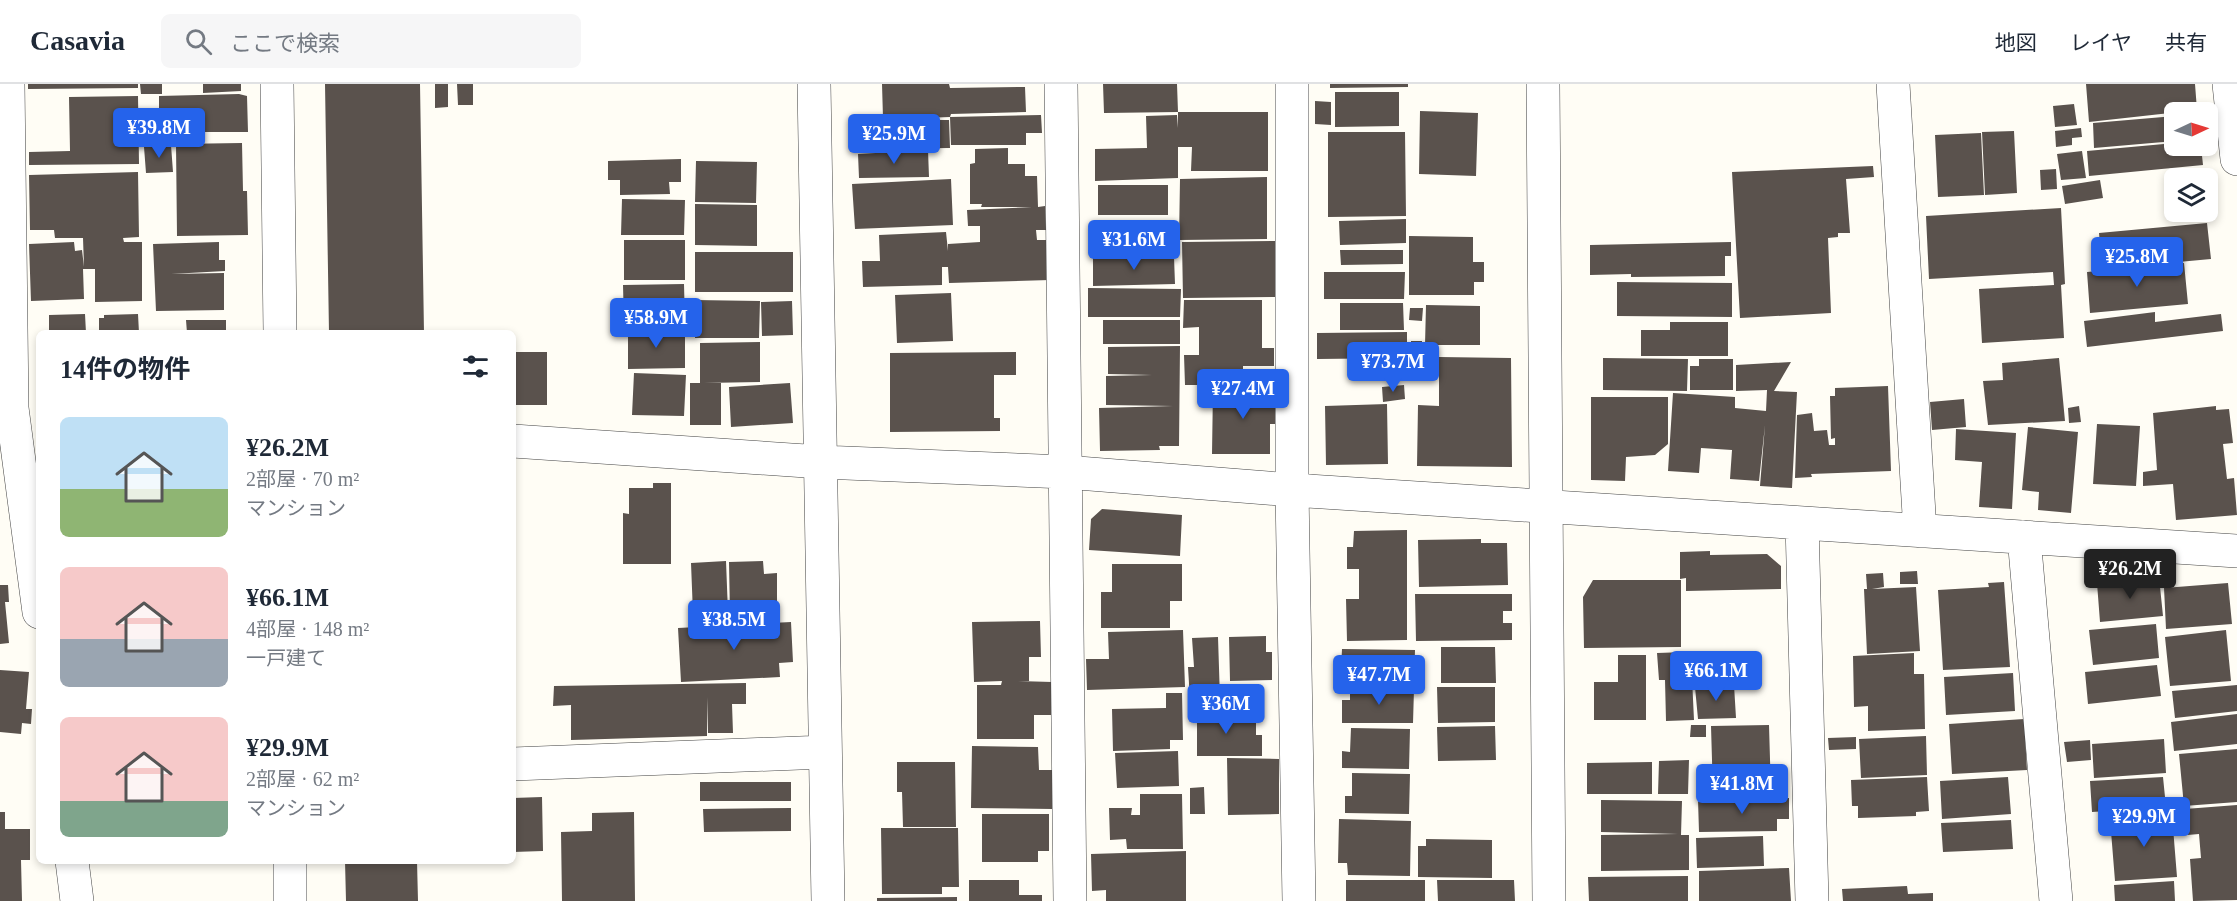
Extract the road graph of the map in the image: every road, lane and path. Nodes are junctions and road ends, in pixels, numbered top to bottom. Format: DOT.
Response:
graph roads {
  1 [pos="8,84"];
  2 [pos="277,84"];
  3 [pos="814,84"];
  4 [pos="1061,84"];
  5 [pos="1292,84"];
  6 [pos="1543,84"];
  7 [pos="1893,84"];
  8 [pos="2229,84"];
  9 [pos="2237,159"];
  10 [pos="280,330"];
  11 [pos="17,408"];
  12 [pos="516,441"];
  13 [pos="821,462"];
  14 [pos="1065,472"];
  15 [pos="1292,490"];
  16 [pos="1546,506"];
  17 [pos="1802,523"];
  18 [pos="1920,531"];
  19 [pos="2024,537"];
  20 [pos="2237,551"];
  21 [pos="36,584"];
  22 [pos="825,752"];
  23 [pos="516,764"];
  24 [pos="72,864"];
  25 [pos="290,864"];
  26 [pos="77,901"];
  27 [pos="290,901"];
  28 [pos="828,901"];
  29 [pos="1070,901"];
  30 [pos="1299,901"];
  31 [pos="1549,901"];
  32 [pos="1812,901"];
  33 [pos="2056,901"];
  1 -- 11 [label="street"];
  2 -- 10 [label="street"];
  3 -- 13 [label="street"];
  4 -- 14 [label="street"];
  5 -- 15 [label="street"];
  6 -- 16 [label="street"];
  7 -- 18 [label="street"];
  8 -- 9 [label="street"];
  11 -- 21 [label="street"];
  12 -- 13 [label="street"];
  13 -- 14 [label="street"];
  13 -- 22 [label="street"];
  14 -- 15 [label="street"];
  14 -- 29 [label="street"];
  15 -- 16 [label="street"];
  15 -- 30 [label="street"];
  16 -- 17 [label="street"];
  16 -- 31 [label="street"];
  17 -- 18 [label="street"];
  17 -- 32 [label="street"];
  18 -- 19 [label="street"];
  19 -- 20 [label="street"];
  19 -- 33 [label="street"];
  22 -- 23 [label="street"];
  22 -- 28 [label="street"];
  24 -- 26 [label="street"];
  25 -- 27 [label="street"];
}
